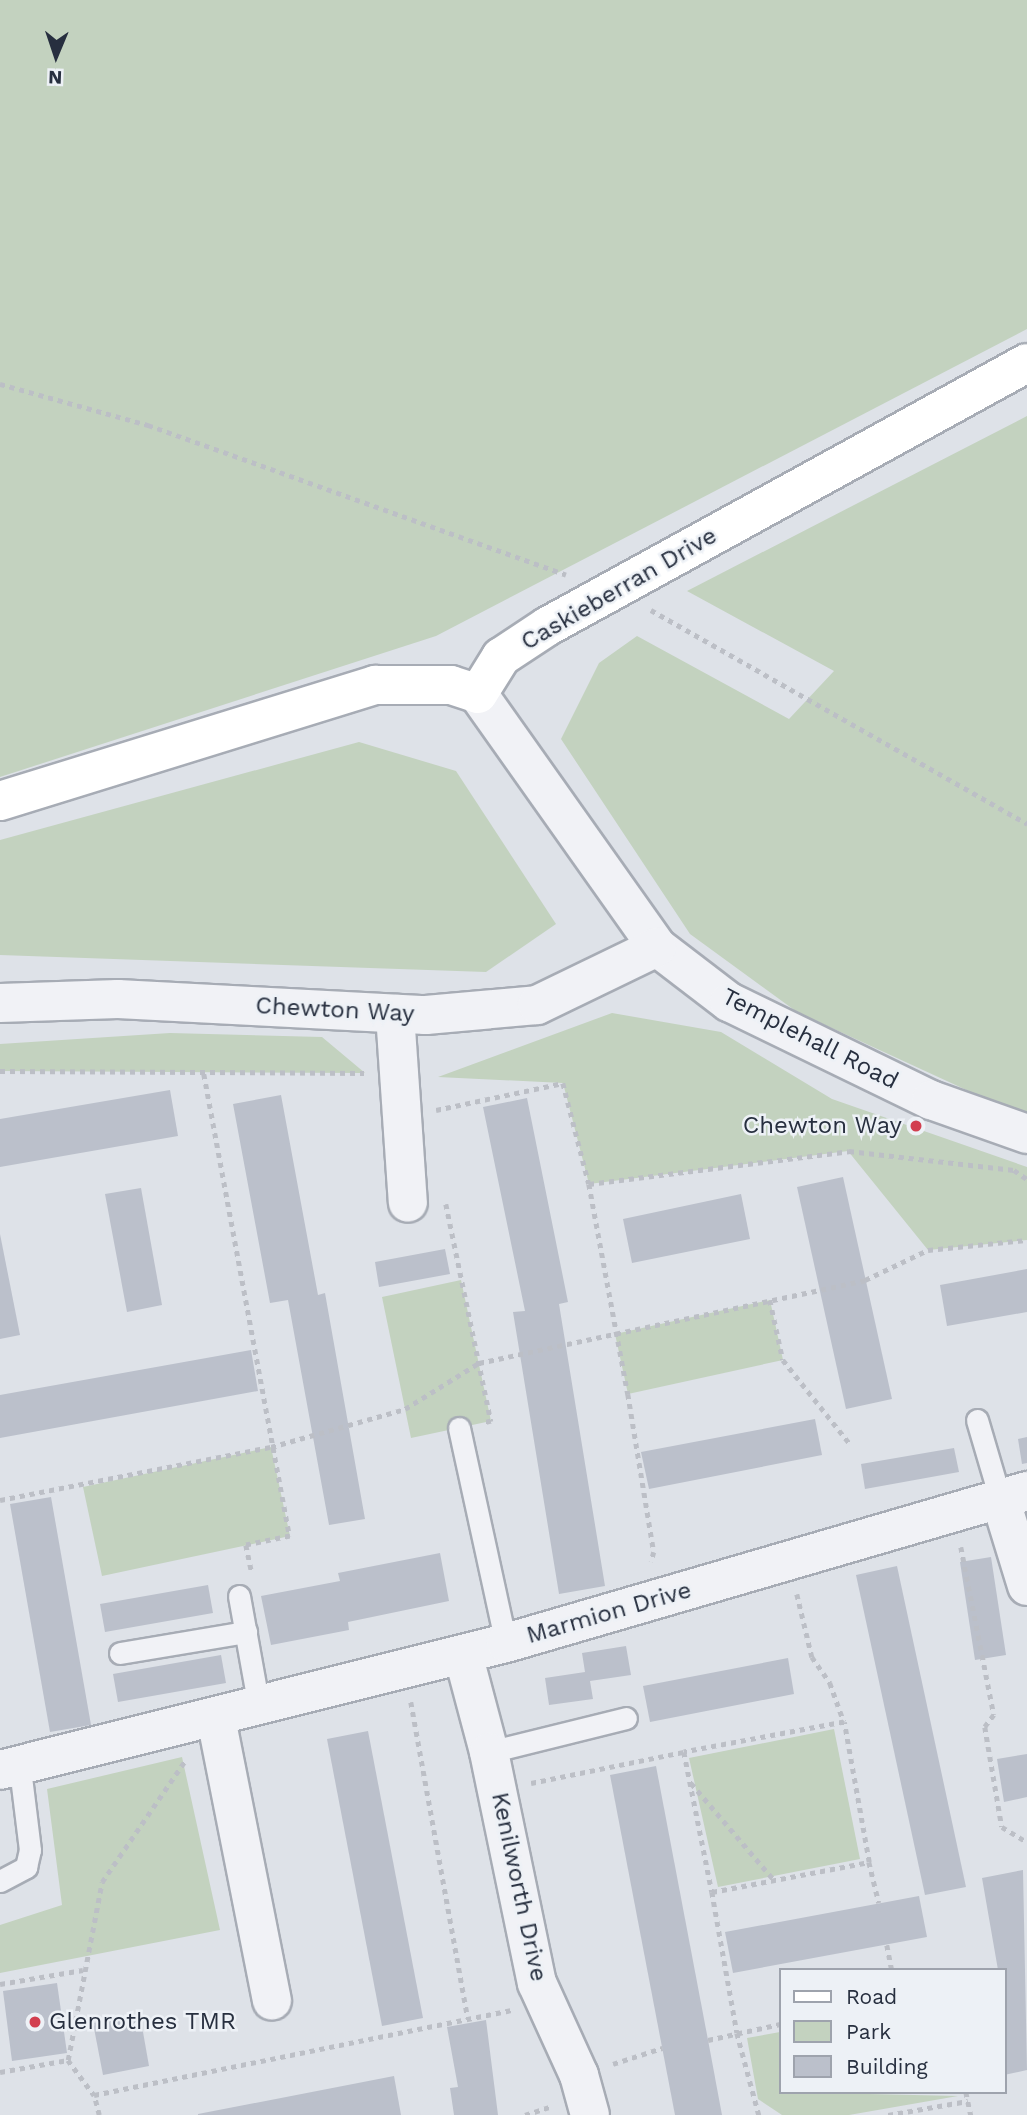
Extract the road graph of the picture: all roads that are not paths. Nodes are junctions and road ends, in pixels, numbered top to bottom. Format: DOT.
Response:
graph roads {
  1 [pos="1027,363"];
  2 [pos="478,694"];
  3 [pos="0,801"];
  4 [pos="657,947"];
  5 [pos="0,1003"];
  6 [pos="395,1013"];
  7 [pos="1027,1134"];
  8 [pos="426,1196"];
  9 [pos="976,1420"];
  10 [pos="459,1428"];
  11 [pos="1013,1494"];
  12 [pos="1026,1577"];
  13 [pos="239,1596"];
  14 [pos="246,1632"];
  15 [pos="506,1643"];
  16 [pos="120,1653"];
  17 [pos="463,1654"];
  18 [pos="259,1707"];
  19 [pos="216,1718"];
  20 [pos="626,1718"];
  21 [pos="489,1752"];
  22 [pos="10,1769"];
  23 [pos="0,1881"];
  24 [pos="272,2001"];
  25 [pos="590,2115"];
  1 -- 2 [label="street, Caskieberran Drive"];
  2 -- 3 [label="street"];
  2 -- 4 [label="street, Templehall Road"];
  4 -- 6 [label="street, Chewton Way"];
  4 -- 7 [label="street, Templehall Road"];
  5 -- 6 [label="street, Chewton Way"];
  6 -- 8 [label="street"];
  9 -- 11 [label="lane"];
  10 -- 15 [label="lane"];
  11 -- 12 [label="street"];
  11 -- 15 [label="street, Marmion Drive"];
  13 -- 14 [label="lane"];
  14 -- 16 [label="lane"];
  14 -- 18 [label="lane"];
  15 -- 17 [label="street, Marmion Drive"];
  17 -- 18 [label="street, Marmion Drive"];
  17 -- 21 [label="street, Kenilworth Drive"];
  18 -- 19 [label="street, Marmion Drive"];
  19 -- 22 [label="street, Marmion Drive"];
  19 -- 24 [label="street"];
  20 -- 21 [label="lane"];
  21 -- 25 [label="street, Kenilworth Drive"];
  22 -- 23 [label="lane"];
}
